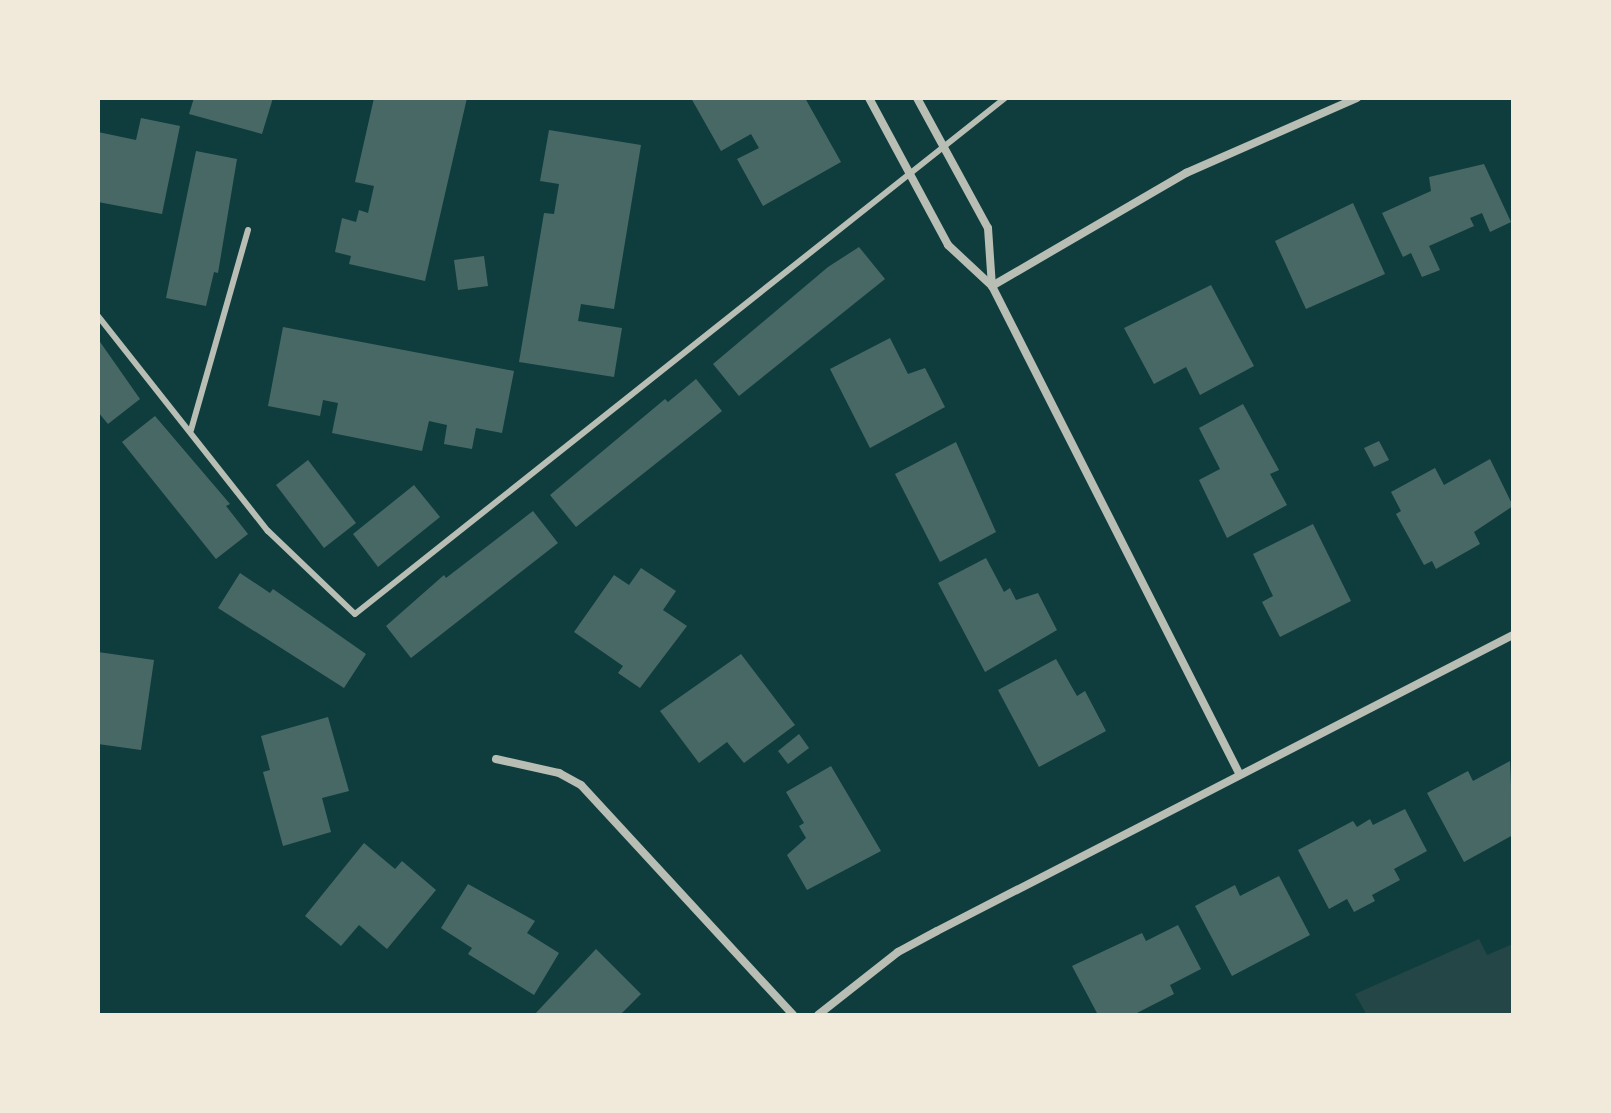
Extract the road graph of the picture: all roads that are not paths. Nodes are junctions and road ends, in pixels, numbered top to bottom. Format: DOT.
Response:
graph roads {
  1 [pos="869,98"];
  2 [pos="917,98"];
  3 [pos="1005,98"];
  4 [pos="1357,98"];
  5 [pos="945,150"];
  6 [pos="911,176"];
  7 [pos="248,230"];
  8 [pos="992,286"];
  9 [pos="98,316"];
  10 [pos="191,430"];
  11 [pos="1513,635"];
  12 [pos="496,759"];
  13 [pos="1239,773"];
  14 [pos="793,1015"];
  15 [pos="818,1015"];
  1 -- 6 [label="street"];
  2 -- 5 [label="street"];
  3 -- 5 [label="lane"];
  4 -- 8 [label="street"];
  5 -- 6 [label="lane"];
  5 -- 8 [label="street"];
  6 -- 8 [label="street"];
  6 -- 10 [label="lane"];
  7 -- 10 [label="lane"];
  8 -- 13 [label="street"];
  9 -- 10 [label="lane"];
  11 -- 13 [label="street"];
  12 -- 14 [label="street"];
  13 -- 15 [label="street"];
}
